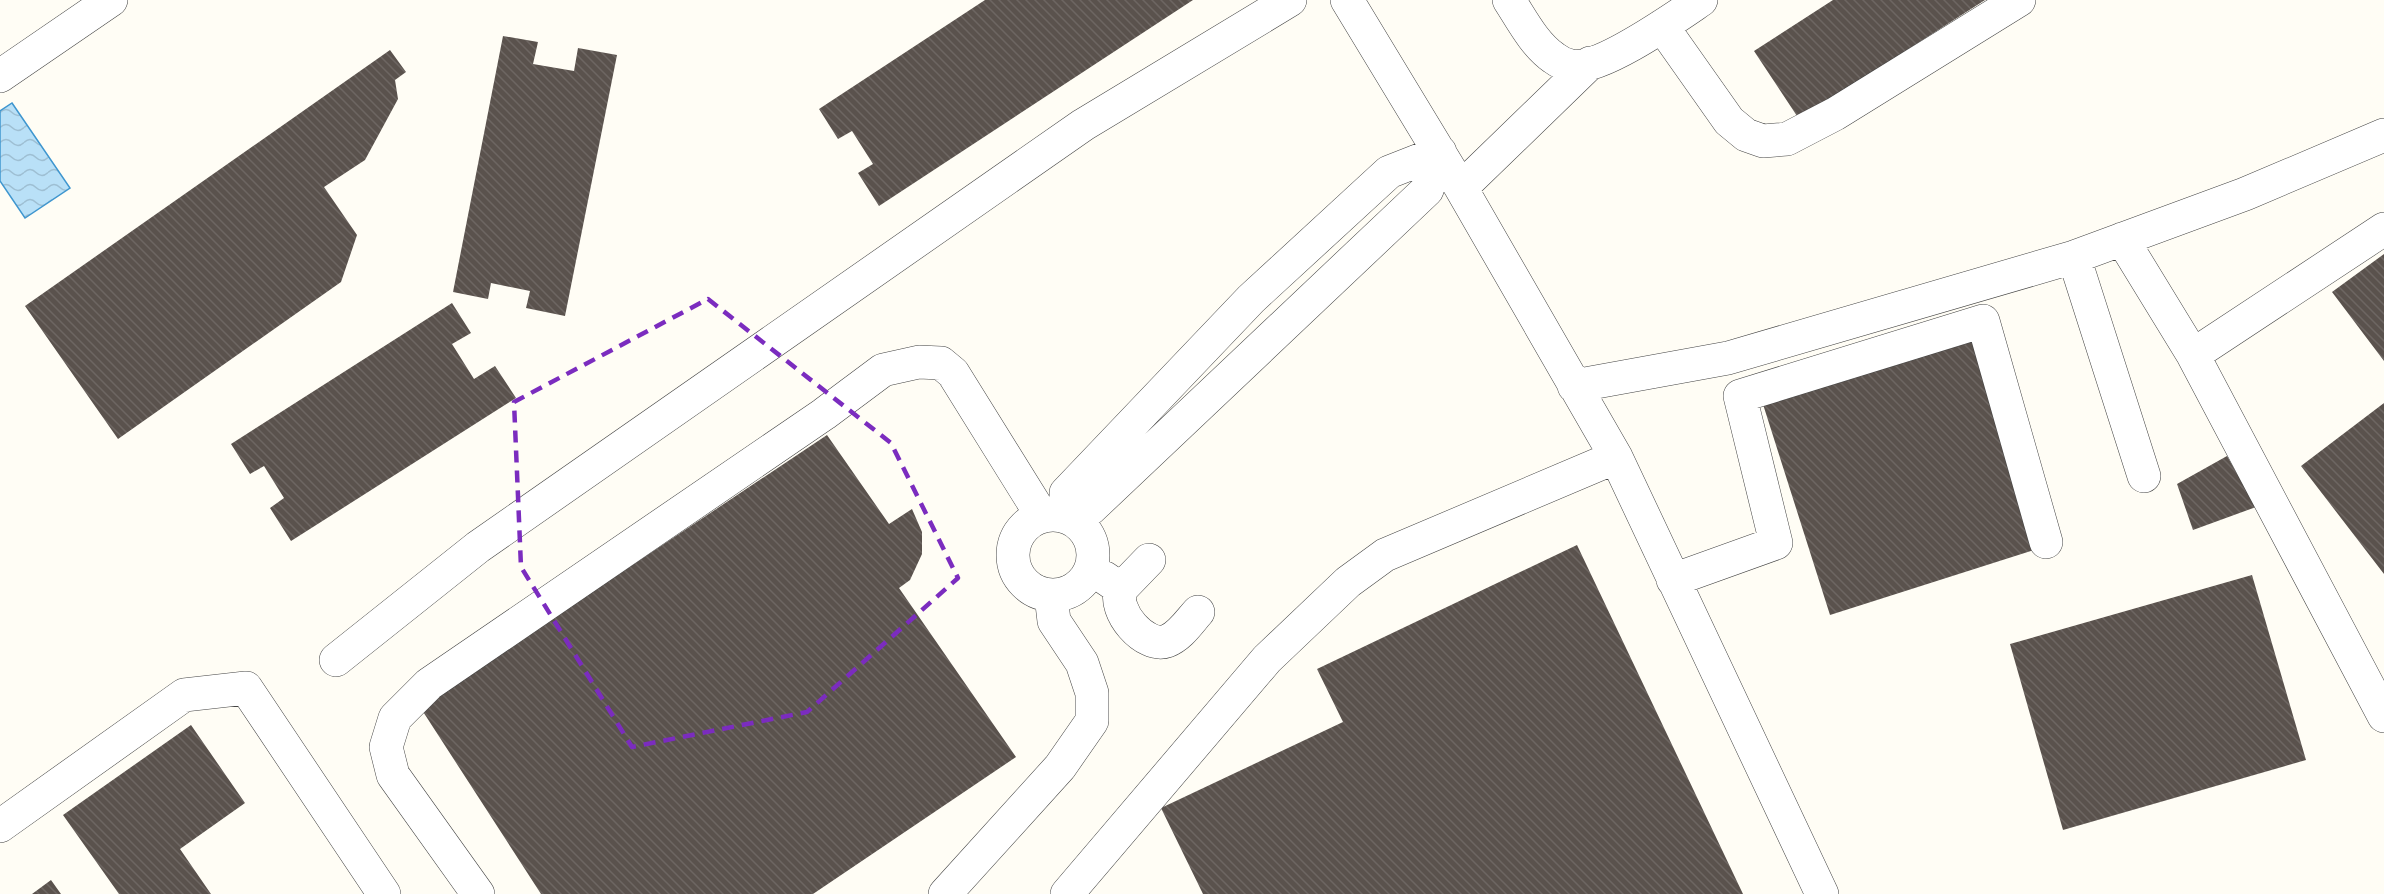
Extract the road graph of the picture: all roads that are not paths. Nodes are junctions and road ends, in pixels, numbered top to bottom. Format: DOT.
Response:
graph roads {
  1 [pos="111,0"];
  2 [pos="1290,0"];
  3 [pos="1347,0"];
  4 [pos="1509,0"];
  5 [pos="1701,0"];
  6 [pos="2019,0"];
  7 [pos="1662,26"];
  8 [pos="1590,63"];
  9 [pos="0,76"];
  10 [pos="2384,135"];
  11 [pos="1440,152"];
  12 [pos="1461,188"];
  13 [pos="2384,230"];
  14 [pos="2122,239"];
  15 [pos="2074,257"];
  16 [pos="2193,355"];
  17 [pos="1574,386"];
  18 [pos="1616,457"];
  19 [pos="2144,476"];
  20 [pos="1054,516"];
  21 [pos="2046,542"];
  22 [pos="1149,560"];
  23 [pos="1091,568"];
  24 [pos="1673,580"];
  25 [pos="1121,589"];
  26 [pos="1051,595"];
  27 [pos="1198,612"];
  28 [pos="336,660"];
  29 [pos="2384,716"];
  30 [pos="0,826"];
  31 [pos="384,894"];
  32 [pos="478,894"];
  33 [pos="945,894"];
  34 [pos="1067,894"];
  35 [pos="1822,894"];
  1 -- 9 [label="street"];
  2 -- 28 [label="street"];
  3 -- 11 [label="street"];
  4 -- 8 [label="street"];
  5 -- 7 [label="street"];
  6 -- 7 [label="street"];
  7 -- 8 [label="street"];
  8 -- 12 [label="street"];
  10 -- 14 [label="street"];
  11 -- 12 [label="street"];
  11 -- 20 [label="street"];
  12 -- 17 [label="street"];
  13 -- 16 [label="street"];
  14 -- 15 [label="street"];
  14 -- 16 [label="street"];
  15 -- 17 [label="street"];
  15 -- 19 [label="street"];
  16 -- 29 [label="street"];
  17 -- 18 [label="street"];
  18 -- 24 [label="street"];
  18 -- 34 [label="street"];
  20 -- 23 [label="street"];
  20 -- 26 [label="street"];
  20 -- 32 [label="street"];
  21 -- 24 [label="street"];
  22 -- 25 [label="street"];
  23 -- 25 [label="street"];
  23 -- 26 [label="street"];
  24 -- 35 [label="street"];
  25 -- 27 [label="street"];
  26 -- 33 [label="street"];
  30 -- 31 [label="street"];
}
